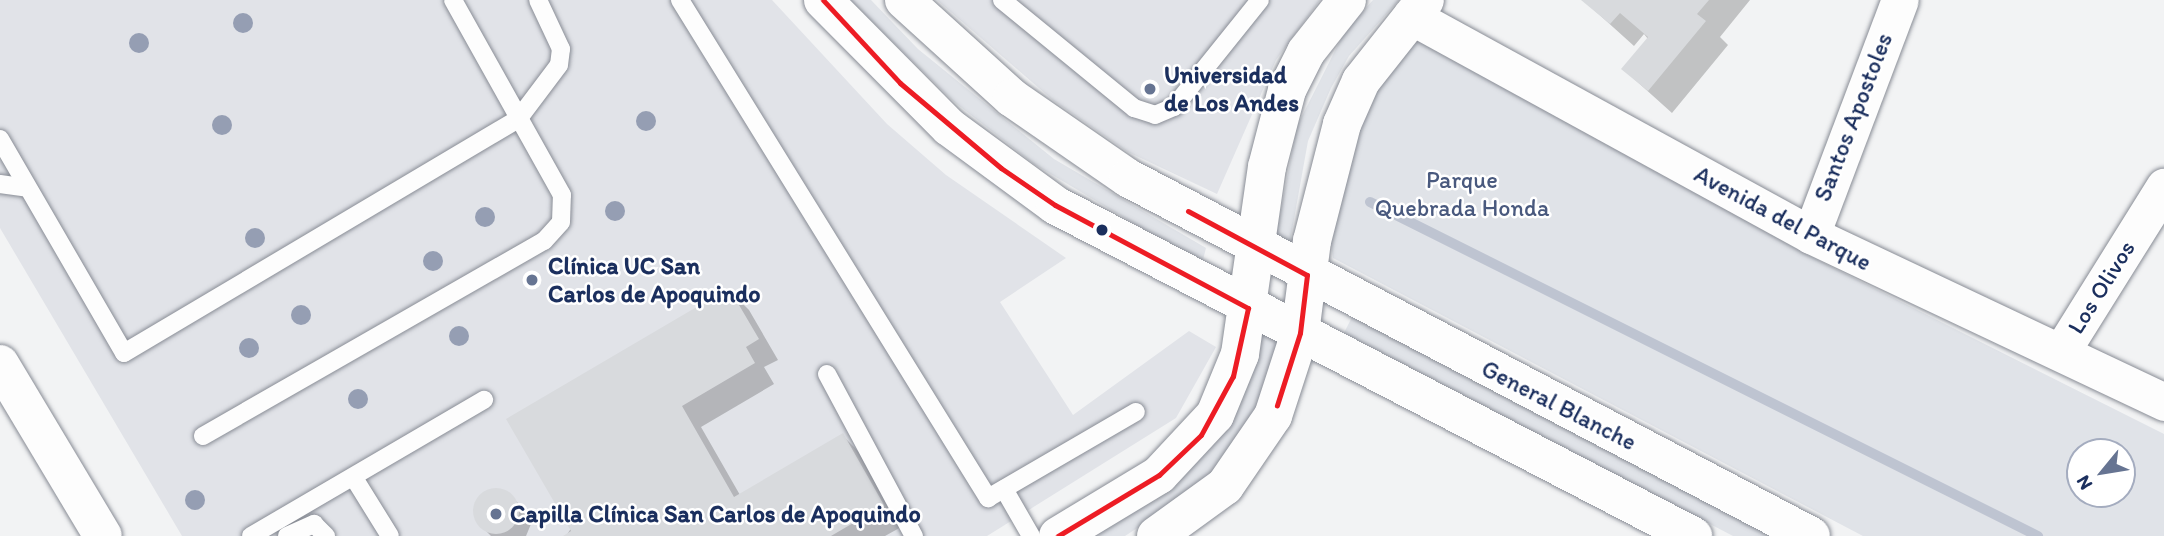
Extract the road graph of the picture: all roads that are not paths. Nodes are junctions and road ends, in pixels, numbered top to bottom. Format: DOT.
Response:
graph roads {
  1 [pos="453,0"];
  2 [pos="538,0"];
  3 [pos="680,0"];
  4 [pos="823,0"];
  5 [pos="904,0"];
  6 [pos="1002,0"];
  7 [pos="1260,0"];
  8 [pos="1347,0"];
  9 [pos="1900,0"];
  10 [pos="1418,8"];
  11 [pos="519,118"];
  12 [pos="0,139"];
  13 [pos="0,184"];
  14 [pos="2164,187"];
  15 [pos="28,188"];
  16 [pos="1811,235"];
  17 [pos="1254,248"];
  18 [pos="1307,275"];
  19 [pos="1248,308"];
  20 [pos="1300,333"];
  21 [pos="2061,352"];
  22 [pos="0,364"];
  23 [pos="827,374"];
  24 [pos="484,400"];
  25 [pos="2164,402"];
  26 [pos="1136,412"];
  27 [pos="203,436"];
  28 [pos="354,478"];
  29 [pos="1004,489"];
  30 [pos="103,536"];
  31 [pos="251,536"];
  32 [pos="286,536"];
  33 [pos="326,536"];
  34 [pos="390,536"];
  35 [pos="914,536"];
  36 [pos="1031,536"];
  37 [pos="1058,536"];
  38 [pos="1156,536"];
  39 [pos="1693,536"];
  40 [pos="1811,536"];
  1 -- 11 [label="lane"];
  2 -- 11 [label="lane"];
  3 -- 29 [label="lane"];
  4 -- 19 [label="main road"];
  5 -- 17 [label="main road, General Blanche"];
  6 -- 7 [label="lane"];
  8 -- 17 [label="main road"];
  9 -- 16 [label="street, Santos Apostoles"];
  10 -- 16 [label="street, Avenida del Parque"];
  10 -- 18 [label="main road"];
  11 -- 15 [label="lane"];
  11 -- 27 [label="lane"];
  12 -- 15 [label="lane"];
  13 -- 15 [label="lane"];
  14 -- 21 [label="street, Los Olivos"];
  16 -- 21 [label="street, Avenida del Parque"];
  17 -- 18 [label="main road, General Blanche"];
  17 -- 19 [label="main road"];
  18 -- 20 [label="main road"];
  18 -- 40 [label="main road, General Blanche"];
  19 -- 20 [label="main road"];
  19 -- 37 [label="main road"];
  20 -- 38 [label="main road"];
  20 -- 39 [label="main road"];
  21 -- 25 [label="street, Avenida del Parque"];
  22 -- 30 [label="main road"];
  23 -- 35 [label="lane"];
  24 -- 28 [label="lane"];
  26 -- 29 [label="lane"];
  28 -- 31 [label="lane"];
  28 -- 34 [label="lane"];
  29 -- 36 [label="lane"];
  32 -- 33 [label="lane"];
}
